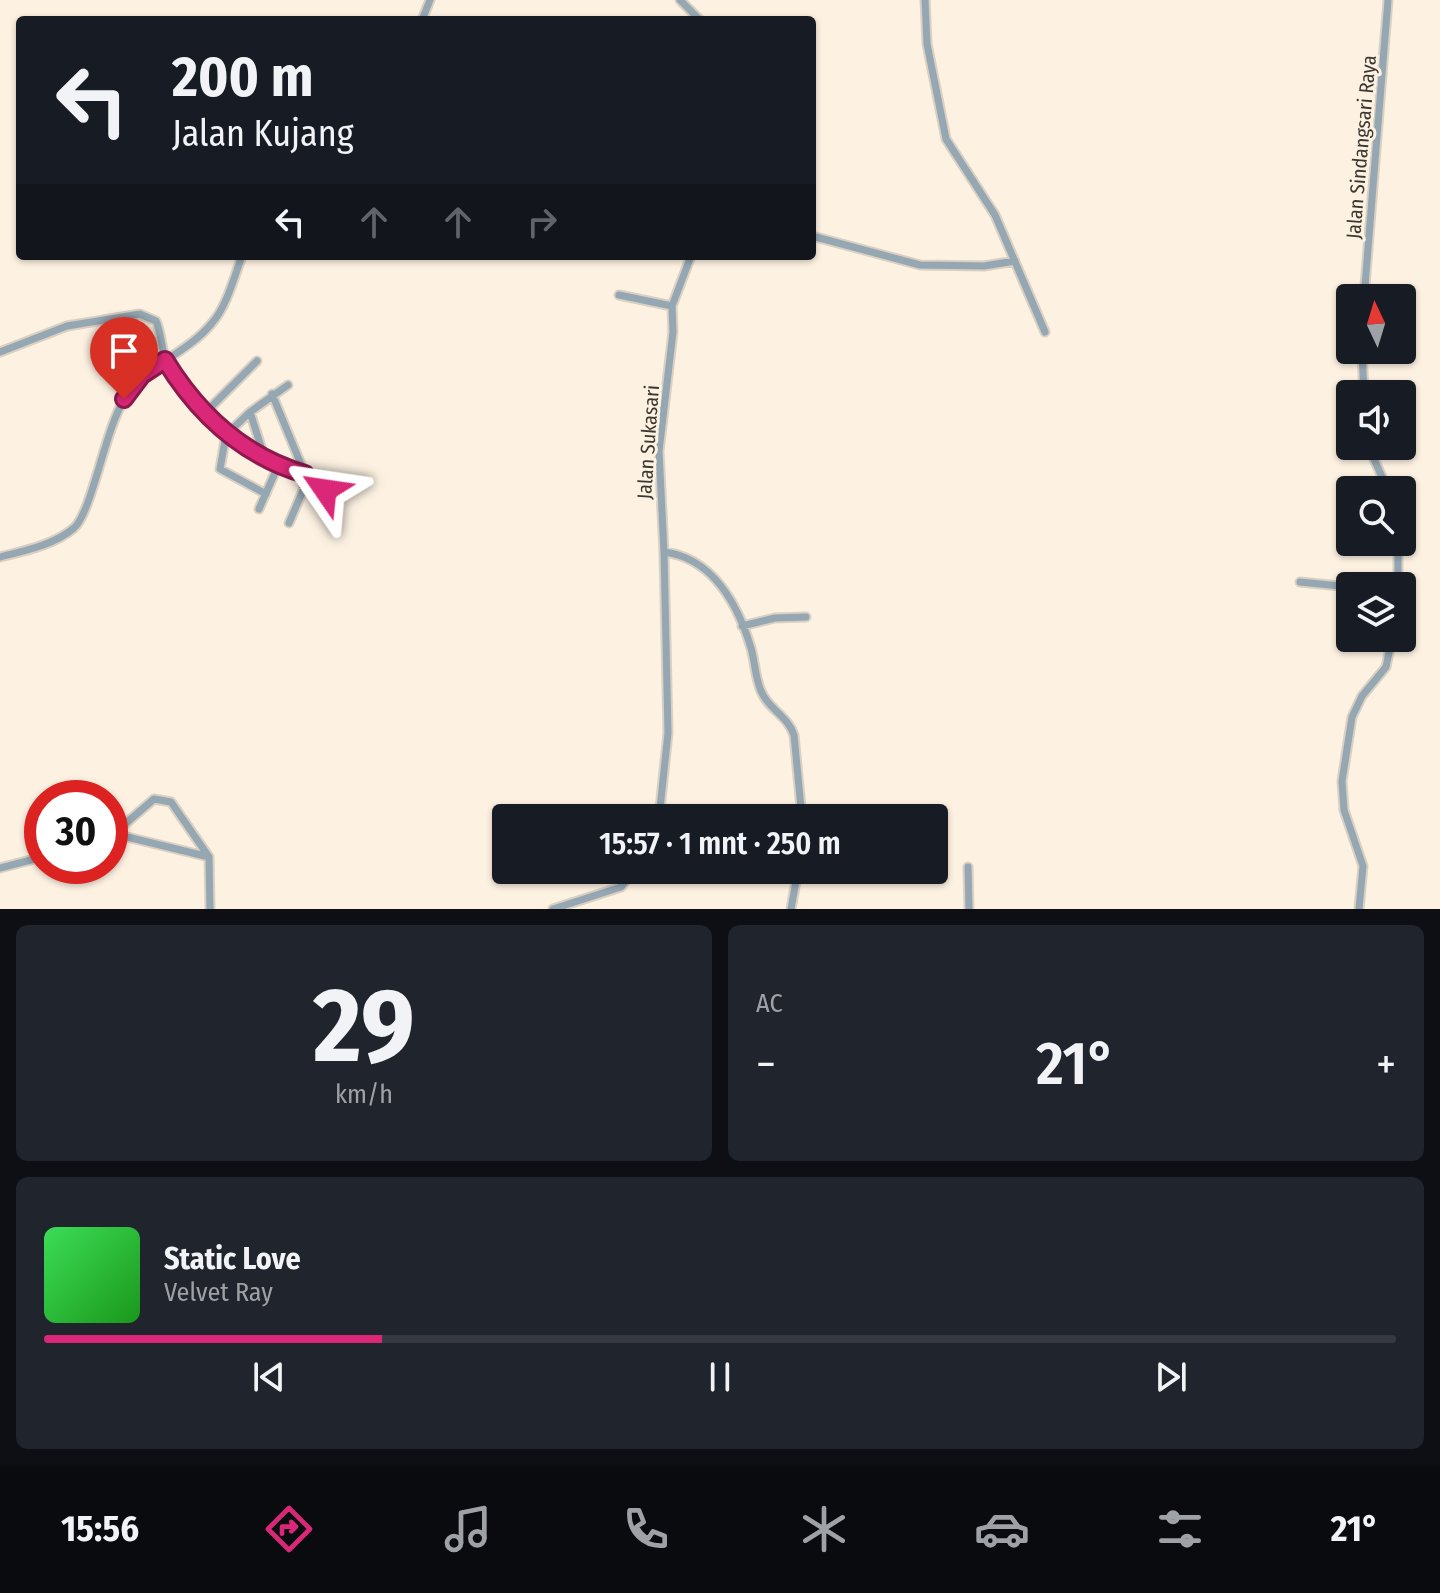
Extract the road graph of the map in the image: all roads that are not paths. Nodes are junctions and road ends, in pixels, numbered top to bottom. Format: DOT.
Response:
graph roads {
  1 [pos="680,0"];
  2 [pos="925,0"];
  3 [pos="1388,0"];
  4 [pos="696,16"];
  5 [pos="816,237"];
  6 [pos="240,260"];
  7 [pos="689,260"];
  8 [pos="1015,261"];
  9 [pos="1365,284"];
  10 [pos="619,295"];
  11 [pos="672,306"];
  12 [pos="1045,332"];
  13 [pos="0,352"];
  14 [pos="165,360"];
  15 [pos="257,361"];
  16 [pos="288,385"];
  17 [pos="272,394"];
  18 [pos="250,412"];
  19 [pos="205,413"];
  20 [pos="226,435"];
  21 [pos="265,458"];
  22 [pos="278,466"];
  23 [pos="306,477"];
  24 [pos="325,490"];
  25 [pos="266,494"];
  26 [pos="259,509"];
  27 [pos="289,523"];
  28 [pos="664,552"];
  29 [pos="0,557"];
  30 [pos="1300,582"];
  31 [pos="1336,585"];
  32 [pos="806,617"];
  33 [pos="742,626"];
  34 [pos="1389,652"];
  35 [pos="660,804"];
  36 [pos="801,804"];
  37 [pos="128,822"];
  38 [pos="128,839"];
  39 [pos="209,857"];
  40 [pos="24,862"];
  41 [pos="968,867"];
  42 [pos="0,868"];
  43 [pos="623,884"];
  44 [pos="795,884"];
  45 [pos="210,909"];
  46 [pos="553,909"];
  47 [pos="791,909"];
  48 [pos="969,909"];
  49 [pos="1359,909"];
  1 -- 4 [label="street"];
  2 -- 8 [label="street"];
  3 -- 9 [label="street, Jalan Sindangsari Raya"];
  5 -- 8 [label="street"];
  6 -- 14 [label="street"];
  7 -- 11 [label="street, Jalan Sukasari"];
  8 -- 12 [label="street"];
  10 -- 11 [label="street"];
  11 -- 28 [label="street, Jalan Sukasari"];
  13 -- 14 [label="street"];
  14 -- 19 [label="street"];
  14 -- 29 [label="street"];
  15 -- 19 [label="street"];
  16 -- 17 [label="street"];
  17 -- 18 [label="street"];
  17 -- 23 [label="street"];
  18 -- 20 [label="street"];
  18 -- 21 [label="street"];
  19 -- 20 [label="street"];
  20 -- 21 [label="street"];
  20 -- 25 [label="street"];
  21 -- 22 [label="street"];
  22 -- 23 [label="street"];
  22 -- 25 [label="street"];
  23 -- 24 [label="street"];
  23 -- 27 [label="street"];
  25 -- 26 [label="street"];
  28 -- 33 [label="street"];
  28 -- 35 [label="street, Jalan Sukasari"];
  30 -- 31 [label="street"];
  32 -- 33 [label="street"];
  33 -- 36 [label="street"];
  34 -- 49 [label="street"];
  37 -- 39 [label="street"];
  38 -- 39 [label="street"];
  39 -- 45 [label="street"];
  40 -- 42 [label="street"];
  41 -- 48 [label="street"];
  43 -- 46 [label="street"];
  44 -- 47 [label="street"];
}
